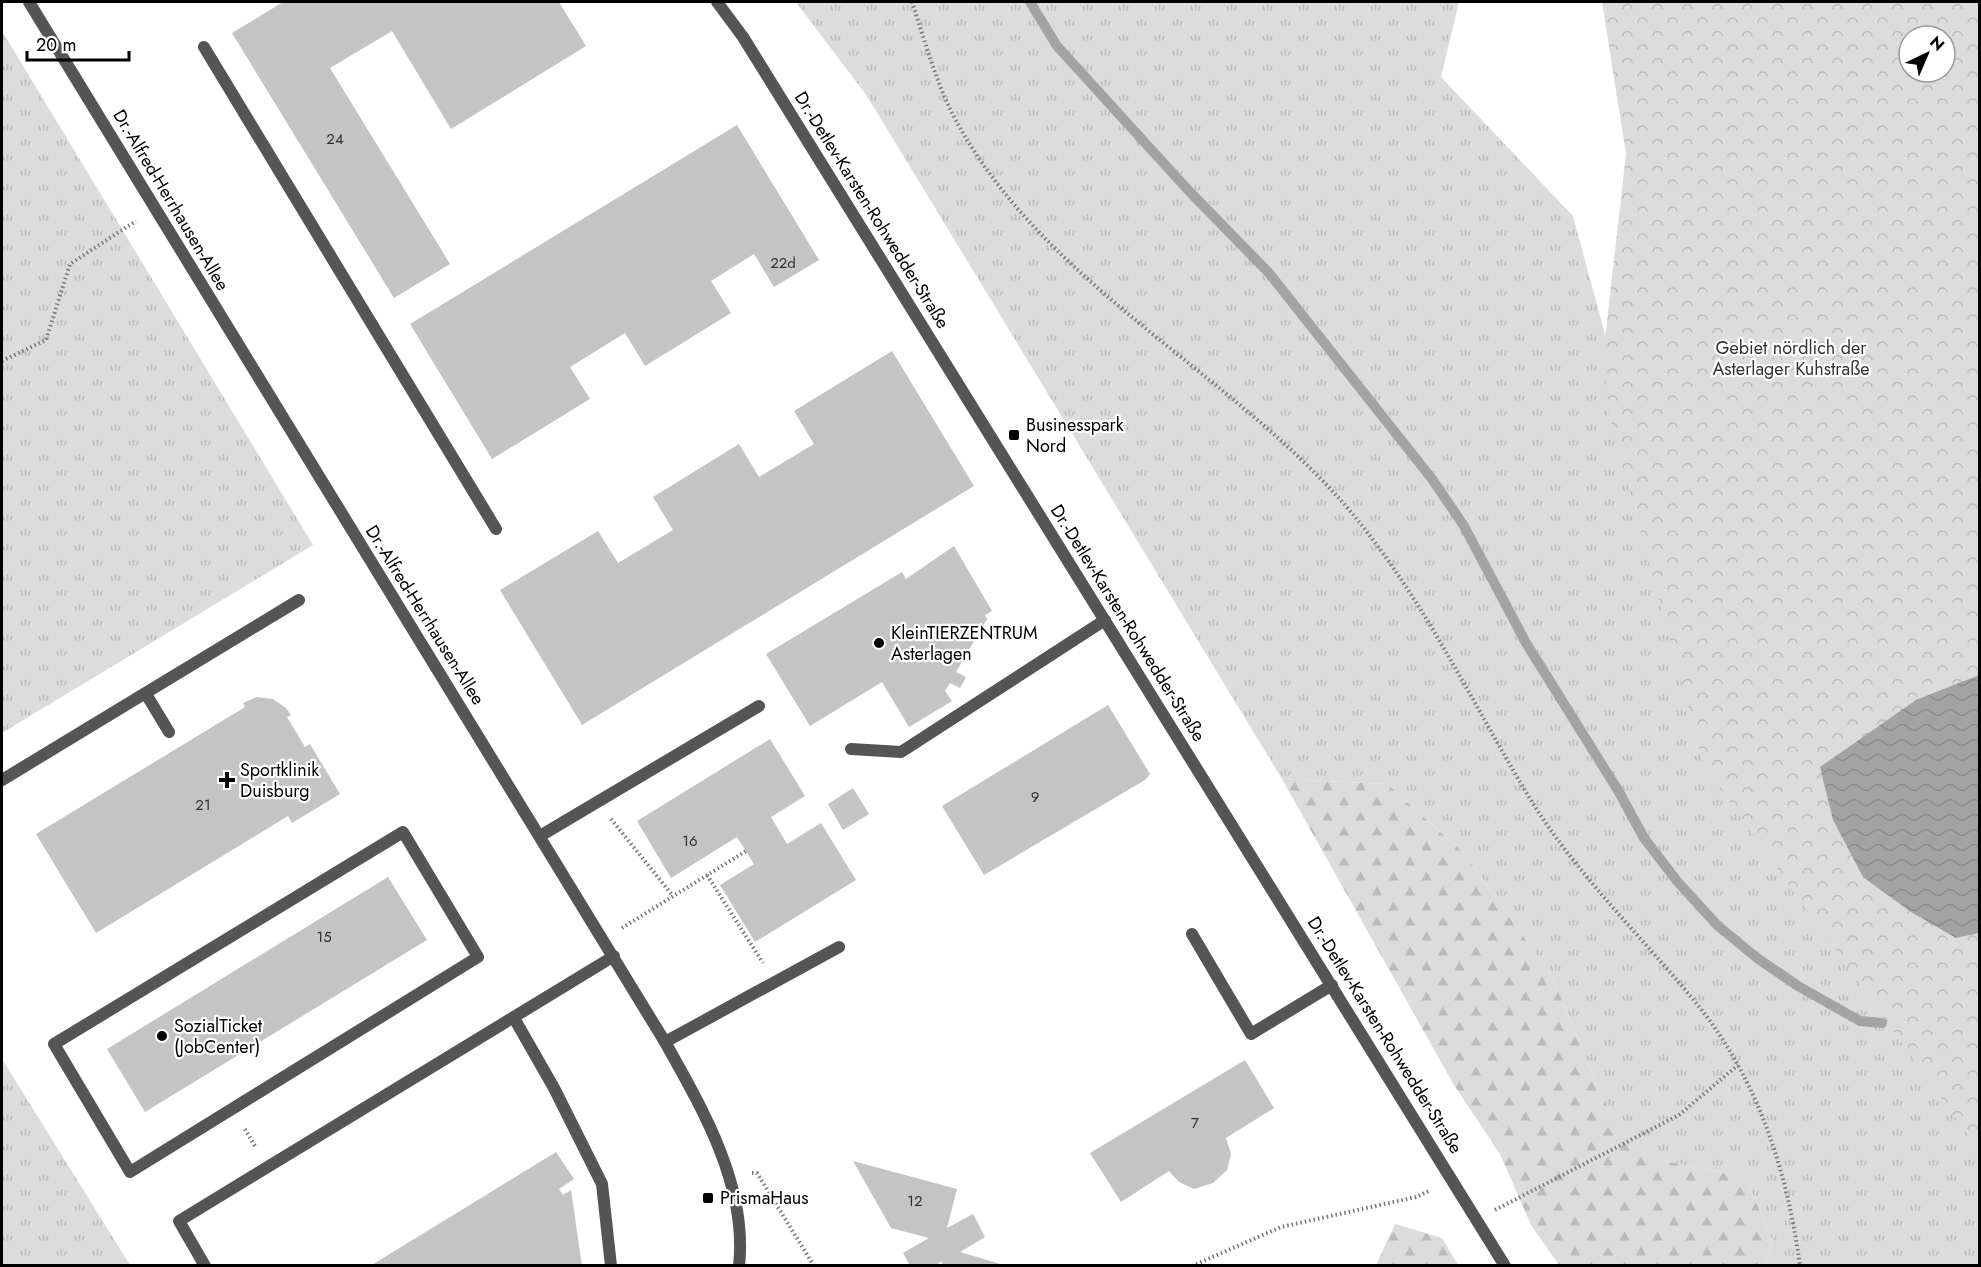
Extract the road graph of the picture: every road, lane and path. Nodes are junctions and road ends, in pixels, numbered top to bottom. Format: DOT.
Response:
graph roads {
  1 [pos="29,2"];
  2 [pos="717,2"];
  3 [pos="912,2"];
  4 [pos="204,47"];
  5 [pos="154,209"];
  6 [pos="2,361"];
  7 [pos="496,529"];
  8 [pos="298,600"];
  9 [pos="1105,620"];
  10 [pos="146,694"];
  11 [pos="759,706"];
  12 [pos="169,732"];
  13 [pos="851,749"];
  14 [pos="2,780"];
  15 [pos="598,802"];
  16 [pos="540,836"];
  17 [pos="746,851"];
  18 [pos="707,875"];
  19 [pos="673,896"];
  20 [pos="1192,934"];
  21 [pos="603,939"];
  22 [pos="839,946"];
  23 [pos="614,956"];
  24 [pos="775,982"];
  25 [pos="1332,985"];
  26 [pos="514,1018"];
  27 [pos="665,1042"];
  28 [pos="1738,1065"];
  29 [pos="232,1108"];
  30 [pos="266,1166"];
  31 [pos="728,1172"];
  32 [pos="1454,1181"];
  33 [pos="1477,1219"];
  34 [pos="205,1266"];
  35 [pos="611,1266"];
  36 [pos="740,1266"];
  37 [pos="814,1266"];
  38 [pos="1192,1266"];
  39 [pos="1505,1266"];
  40 [pos="1800,1266"];
  1 -- 5 [label="street, Dr.-Alfred-Herrhausen-Allee"];
  2 -- 9 [label="street, Dr.-Detlev-Karsten-Rohwedder-Straße"];
  3 -- 28 [label="path"];
  4 -- 7 [label="street"];
  5 -- 6 [label="path"];
  5 -- 16 [label="street, Dr.-Alfred-Herrhausen-Allee"];
  8 -- 10 [label="street"];
  9 -- 13 [label="street"];
  9 -- 25 [label="street, Dr.-Detlev-Karsten-Rohwedder-Straße"];
  10 -- 12 [label="street"];
  10 -- 14 [label="street"];
  11 -- 15 [label="street"];
  15 -- 16 [label="street"];
  15 -- 19 [label="path"];
  16 -- 21 [label="street, Dr.-Alfred-Herrhausen-Allee"];
  17 -- 18 [label="path"];
  18 -- 19 [label="path"];
  18 -- 24 [label="path"];
  19 -- 21 [label="path"];
  20 -- 25 [label="street"];
  21 -- 23 [label="street, Dr.-Alfred-Herrhausen-Allee"];
  22 -- 24 [label="street"];
  23 -- 26 [label="street"];
  23 -- 27 [label="street, Dr.-Alfred-Herrhausen-Allee"];
  24 -- 27 [label="street"];
  25 -- 32 [label="street, Dr.-Detlev-Karsten-Rohwedder-Straße"];
  26 -- 30 [label="street"];
  26 -- 35 [label="street"];
  27 -- 31 [label="street, Dr.-Alfred-Herrhausen-Allee"];
  28 -- 33 [label="path"];
  28 -- 40 [label="path"];
  29 -- 29 [label="street"];
  29 -- 30 [label="path"];
  30 -- 34 [label="street"];
  31 -- 36 [label="street, Dr.-Alfred-Herrhausen-Allee"];
  31 -- 37 [label="path"];
  32 -- 33 [label="street, Dr.-Detlev-Karsten-Rohwedder-Straße"];
  32 -- 38 [label="path"];
  33 -- 39 [label="street, Dr.-Detlev-Karsten-Rohwedder-Straße"];
}
